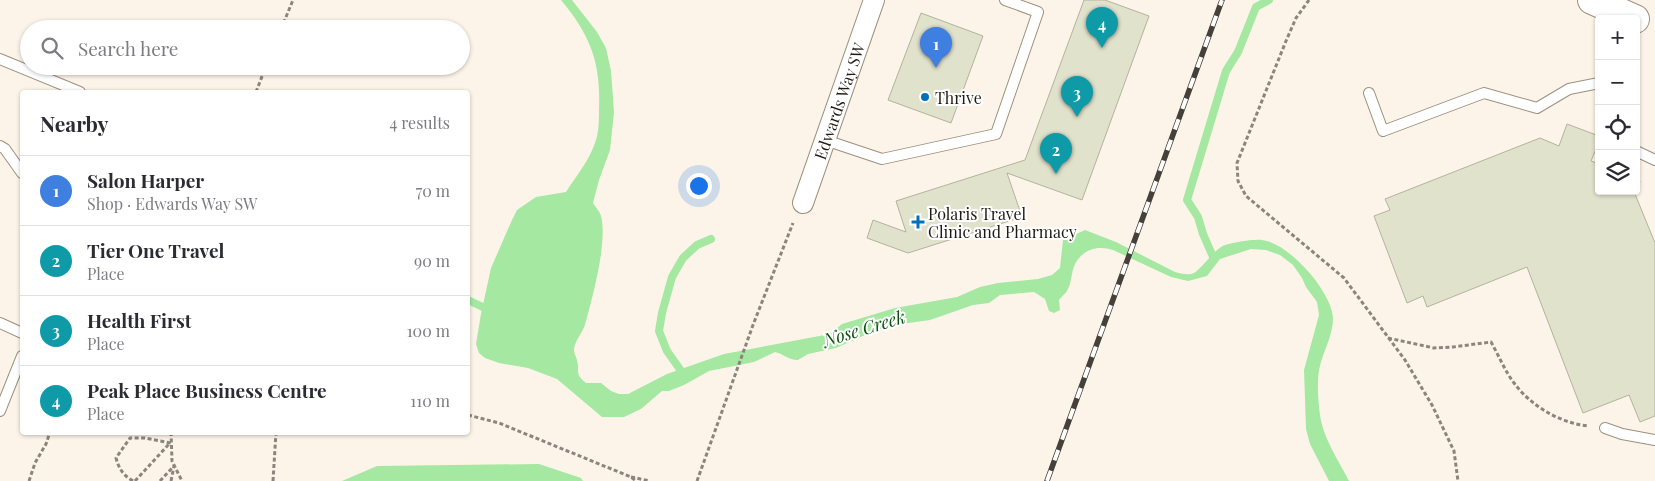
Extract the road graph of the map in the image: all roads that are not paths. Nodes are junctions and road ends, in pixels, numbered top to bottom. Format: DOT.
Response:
graph roads {
  1 [pos="874,0"];
  2 [pos="1005,0"];
  3 [pos="1592,0"];
  4 [pos="1629,15"];
  5 [pos="1640,20"];
  6 [pos="1655,27"];
  7 [pos="0,59"];
  8 [pos="20,67"];
  9 [pos="39,75"];
  10 [pos="1595,84"];
  11 [pos="75,90"];
  12 [pos="1369,93"];
  13 [pos="825,140"];
  14 [pos="0,146"];
  15 [pos="1640,153"];
  16 [pos="1655,160"];
  17 [pos="20,170"];
  18 [pos="803,203"];
  19 [pos="0,323"];
  20 [pos="20,332"];
  21 [pos="20,361"];
  22 [pos="0,411"];
  23 [pos="1605,428"];
  24 [pos="1655,440"];
  1 -- 13 [label="street, Edwards Way SW"];
  2 -- 13 [label="lane"];
  3 -- 4 [label="street"];
  5 -- 6 [label="street"];
  7 -- 8 [label="lane"];
  9 -- 11 [label="lane"];
  10 -- 12 [label="lane"];
  13 -- 18 [label="street, Edwards Way SW"];
  14 -- 17 [label="lane"];
  15 -- 16 [label="lane"];
  19 -- 20 [label="lane"];
  21 -- 22 [label="lane"];
  23 -- 24 [label="lane"];
}
